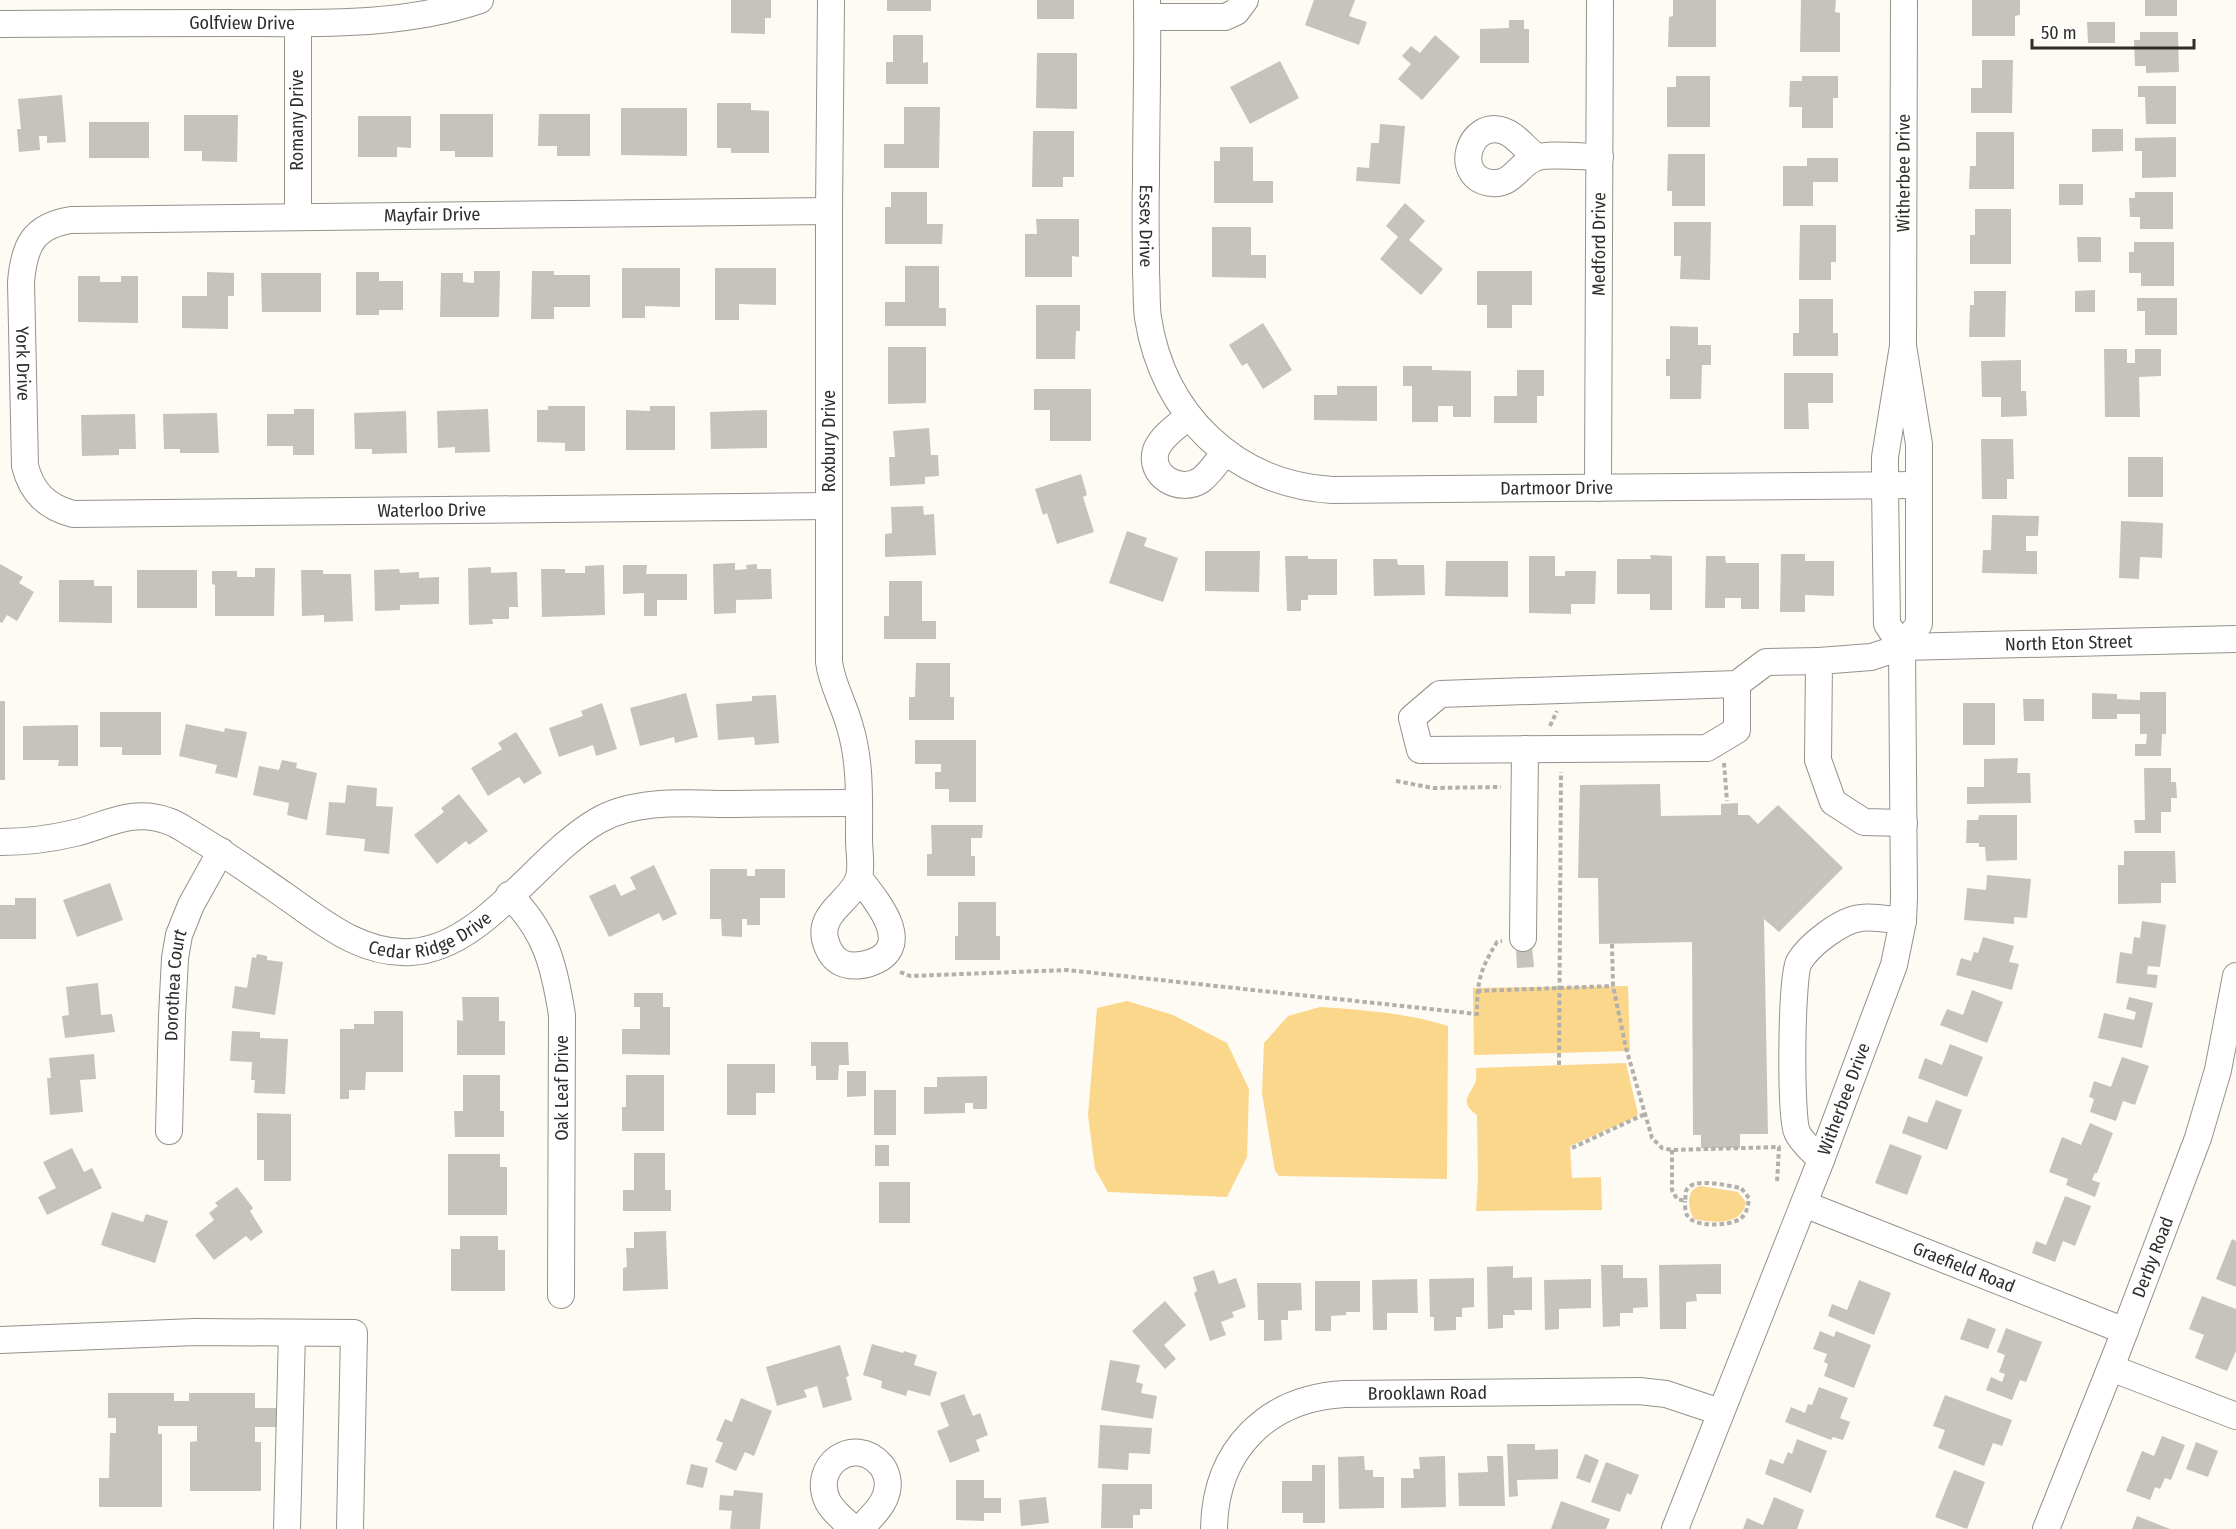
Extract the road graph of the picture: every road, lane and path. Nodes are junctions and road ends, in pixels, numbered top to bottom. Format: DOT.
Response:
graph roads {
  1 [pos="479,0"];
  2 [pos="831,0"];
  3 [pos="1245,0"];
  4 [pos="1600,0"];
  5 [pos="1904,0"];
  6 [pos="1147,9"];
  7 [pos="125,11"];
  8 [pos="298,23"];
  9 [pos="0,24"];
  10 [pos="1537,157"];
  11 [pos="1600,157"];
  12 [pos="829,211"];
  13 [pos="298,217"];
  14 [pos="38,232"];
  15 [pos="1903,346"];
  16 [pos="1188,417"];
  17 [pos="1216,445"];
  18 [pos="1919,485"];
  19 [pos="1885,486"];
  20 [pos="1598,488"];
  21 [pos="39,497"];
  22 [pos="829,506"];
  23 [pos="2236,639"];
  24 [pos="1902,647"];
  25 [pos="1818,661"];
  26 [pos="1737,684"];
  27 [pos="1567,690"];
  28 [pos="1525,749"];
  29 [pos="1555,749"];
  30 [pos="1396,781"];
  31 [pos="1525,787"];
  32 [pos="859,803"];
  33 [pos="1904,823"];
  34 [pos="0,842"];
  35 [pos="221,851"];
  36 [pos="859,878"];
  37 [pos="509,895"];
  38 [pos="1903,921"];
  39 [pos="1523,938"];
  40 [pos="1612,944"];
  41 [pos="899,972"];
  42 [pos="2236,976"];
  43 [pos="1613,986"];
  44 [pos="1560,987"];
  45 [pos="1477,991"];
  46 [pos="1559,1065"];
  47 [pos="1645,1114"];
  48 [pos="169,1131"];
  49 [pos="1572,1148"];
  50 [pos="1672,1150"];
  51 [pos="1821,1160"];
  52 [pos="1777,1183"];
  53 [pos="1685,1201"];
  54 [pos="1804,1204"];
  55 [pos="561,1295"];
  56 [pos="2125,1331"];
  57 [pos="292,1333"];
  58 [pos="0,1340"];
  59 [pos="2111,1368"];
  60 [pos="1720,1412"];
  61 [pos="2236,1416"];
  62 [pos="287,1529"];
  63 [pos="350,1529"];
  64 [pos="854,1529"];
  65 [pos="860,1529"];
  66 [pos="1214,1529"];
  67 [pos="1675,1529"];
  68 [pos="2046,1529"];
  1 -- 8 [label="street, Golfview Drive"];
  2 -- 12 [label="street, Roxbury Drive"];
  3 -- 6 [label="street"];
  4 -- 11 [label="street, Medford Drive"];
  5 -- 15 [label="street, Witherbee Drive"];
  6 -- 16 [label="street, Essex Drive"];
  7 -- 8 [label="street, Golfview Drive"];
  7 -- 9 [label="street, Golfview Drive"];
  8 -- 13 [label="street, Romany Drive"];
  10 -- 11 [label="street"];
  11 -- 20 [label="street, Medford Drive"];
  12 -- 13 [label="street, Mayfair Drive"];
  12 -- 22 [label="street, Roxbury Drive"];
  13 -- 14 [label="street, Mayfair Drive"];
  14 -- 21 [label="street, York Drive"];
  15 -- 18 [label="street, Witherbee Drive"];
  15 -- 19 [label="street, Witherbee Drive"];
  16 -- 17 [label="street, Essex Drive"];
  16 -- 17 [label="street"];
  17 -- 20 [label="street, Dartmoor Drive"];
  18 -- 19 [label="street, Dartmoor Drive"];
  18 -- 24 [label="street, Witherbee Drive"];
  19 -- 20 [label="street, Dartmoor Drive"];
  19 -- 24 [label="street, Witherbee Drive"];
  21 -- 22 [label="street, Waterloo Drive"];
  22 -- 32 [label="street, Roxbury Drive"];
  23 -- 24 [label="street, North Eton Street"];
  24 -- 25 [label="street, North Eton Street"];
  24 -- 33 [label="street, Witherbee Drive"];
  25 -- 26 [label="street, North Eton Street"];
  25 -- 33 [label="street"];
  26 -- 27 [label="street"];
  26 -- 29 [label="street"];
  27 -- 28 [label="street"];
  27 -- 29 [label="path"];
  28 -- 29 [label="street"];
  28 -- 31 [label="street"];
  29 -- 44 [label="path"];
  30 -- 31 [label="path"];
  31 -- 39 [label="street"];
  32 -- 36 [label="street, Roxbury Drive"];
  32 -- 37 [label="street, Cedar Ridge Drive"];
  33 -- 38 [label="street, Witherbee Drive"];
  34 -- 35 [label="street, Cedar Ridge Drive"];
  35 -- 37 [label="street, Cedar Ridge Drive"];
  35 -- 48 [label="street, Dorothea Court"];
  37 -- 55 [label="street, Oak Leaf Drive"];
  38 -- 51 [label="street, Witherbee Drive"];
  38 -- 51 [label="street"];
  39 -- 45 [label="path"];
  40 -- 43 [label="path"];
  41 -- 45 [label="path"];
  42 -- 56 [label="street, Derby Road"];
  43 -- 44 [label="path"];
  43 -- 47 [label="path"];
  44 -- 45 [label="path"];
  44 -- 46 [label="path"];
  47 -- 49 [label="path"];
  47 -- 50 [label="path"];
  50 -- 52 [label="path"];
  50 -- 53 [label="path"];
  51 -- 54 [label="street, Witherbee Drive"];
  53 -- 53 [label="path"];
  54 -- 56 [label="street, Graefield Road"];
  54 -- 60 [label="street, Witherbee Drive"];
  56 -- 59 [label="street, Derby Road"];
  57 -- 58 [label="street"];
  57 -- 62 [label="street"];
  57 -- 63 [label="street"];
  59 -- 61 [label="street"];
  59 -- 68 [label="street, Derby Road"];
  60 -- 66 [label="street, Brooklawn Road"];
  60 -- 67 [label="street, Witherbee Drive"];
  64 -- 65 [label="street"];
}
